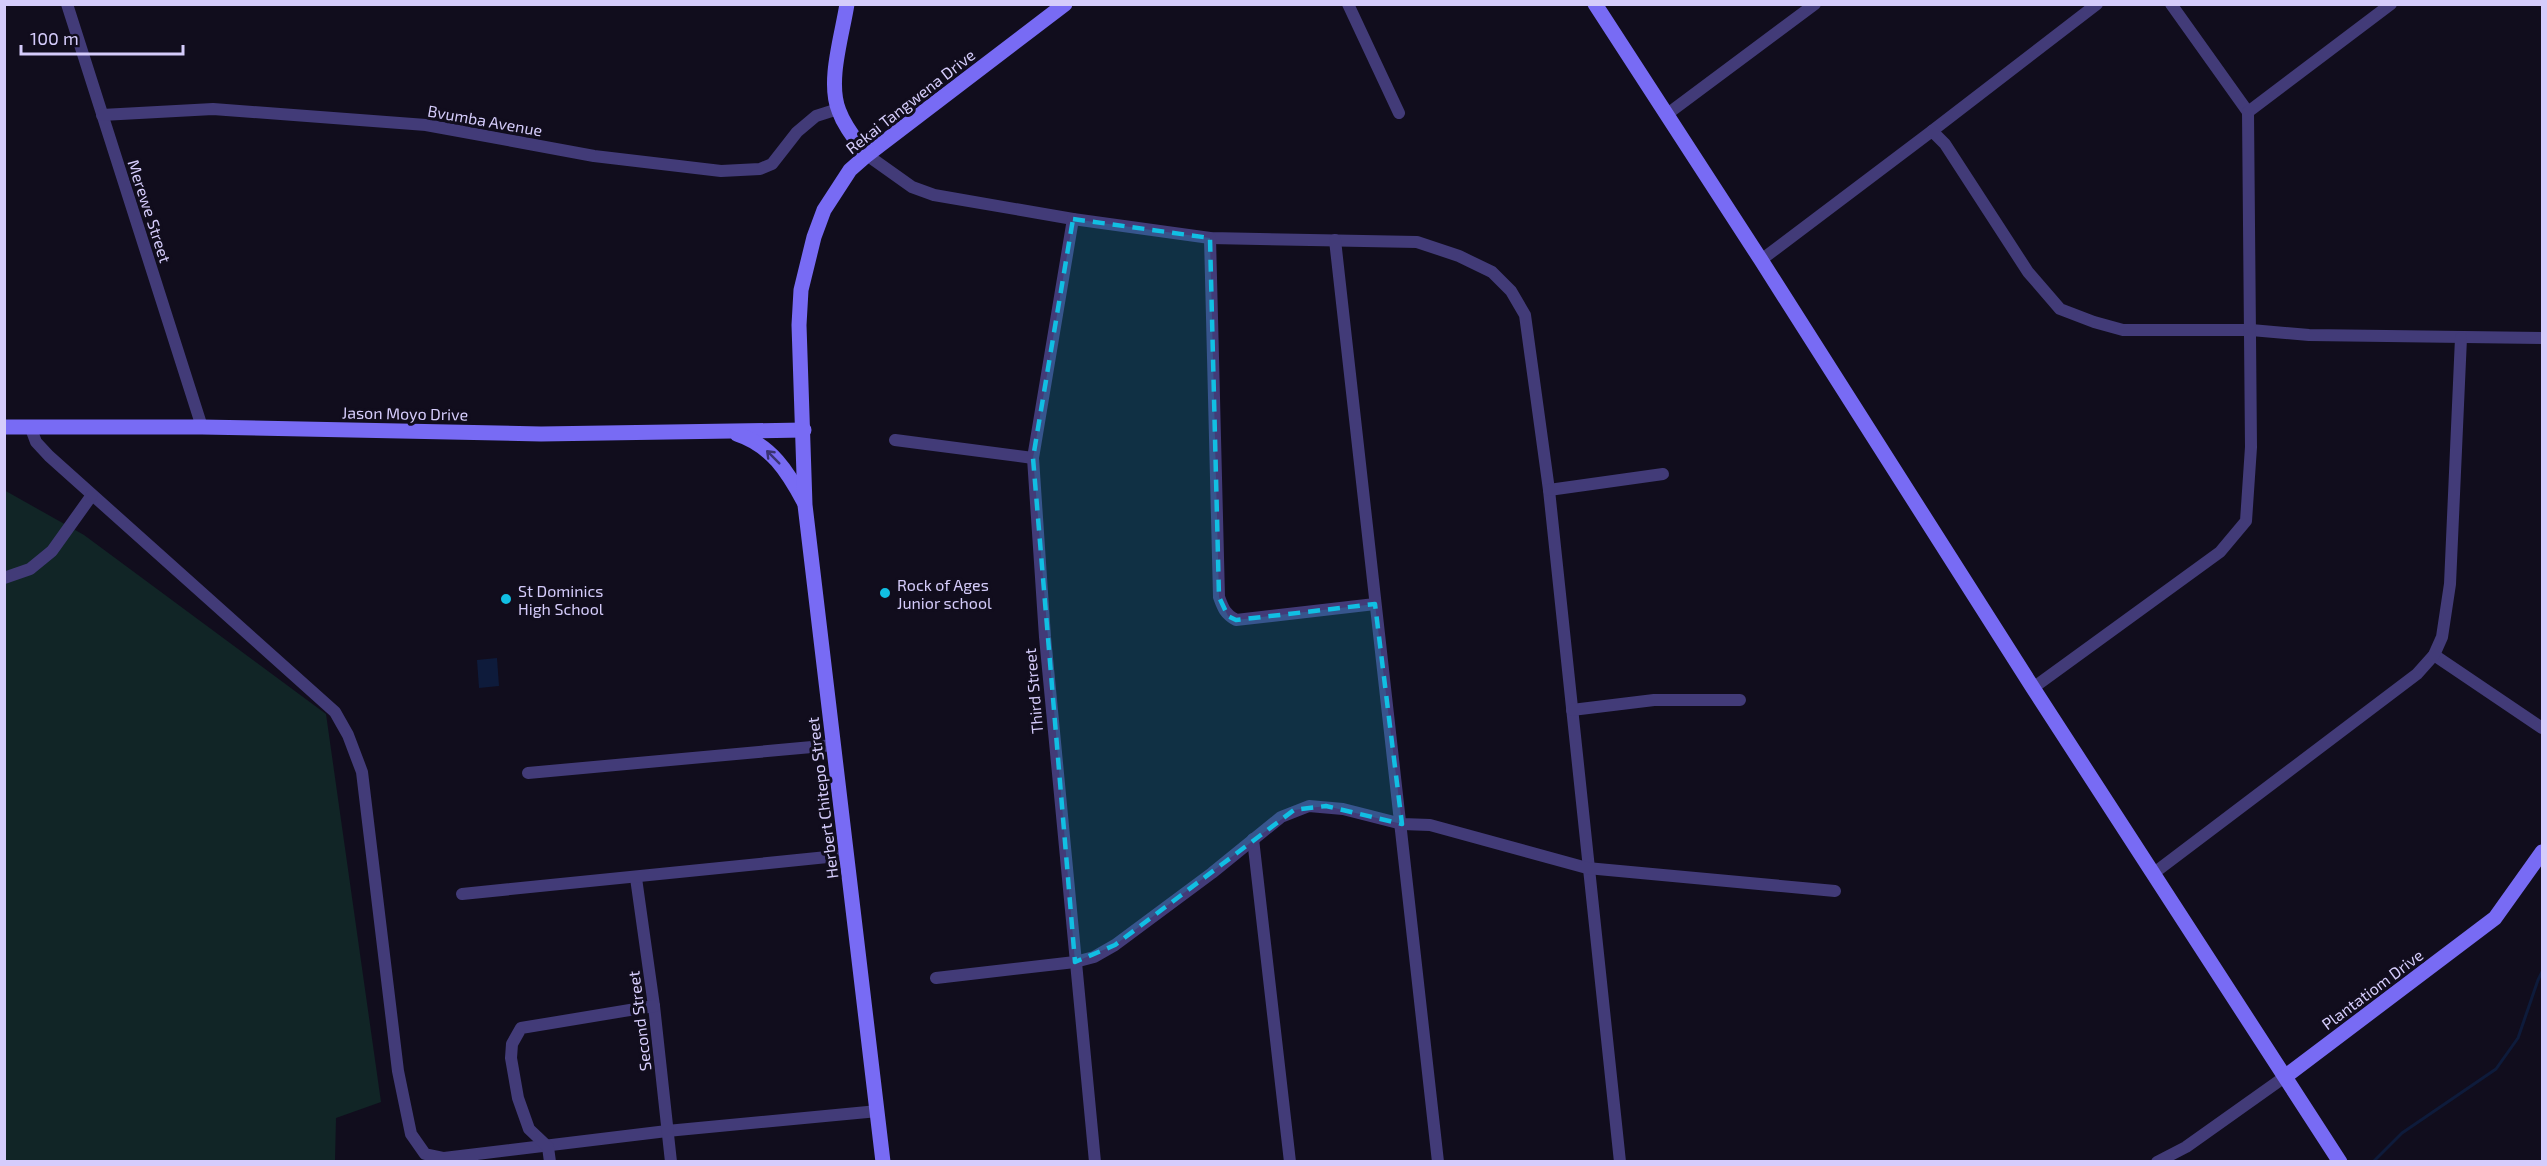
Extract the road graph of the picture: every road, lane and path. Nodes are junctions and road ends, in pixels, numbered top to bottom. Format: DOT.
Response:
graph roads {
  1 [pos="68,4"];
  2 [pos="847,4"];
  3 [pos="1065,4"];
  4 [pos="1348,4"];
  5 [pos="1595,4"];
  6 [pos="1815,4"];
  7 [pos="2097,4"];
  8 [pos="2171,4"];
  9 [pos="2391,4"];
  10 [pos="838,109"];
  11 [pos="2247,112"];
  12 [pos="1399,113"];
  13 [pos="102,115"];
  14 [pos="1666,115"];
  15 [pos="1932,132"];
  16 [pos="867,155"];
  17 [pos="1073,219"];
  18 [pos="1210,238"];
  19 [pos="1335,240"];
  20 [pos="1761,260"];
  21 [pos="2251,330"];
  22 [pos="2461,338"];
  23 [pos="2542,338"];
  24 [pos="30,426"];
  25 [pos="4,427"];
  26 [pos="202,427"];
  27 [pos="804,430"];
  28 [pos="713,431"];
  29 [pos="894,440"];
  30 [pos="1033,459"];
  31 [pos="1663,474"];
  32 [pos="1549,490"];
  33 [pos="92,495"];
  34 [pos="805,505"];
  35 [pos="4,578"];
  36 [pos="1375,604"];
  37 [pos="2434,655"];
  38 [pos="2033,688"];
  39 [pos="1740,700"];
  40 [pos="1572,710"];
  41 [pos="2542,728"];
  42 [pos="834,745"];
  43 [pos="528,773"];
  44 [pos="1402,824"];
  45 [pos="1253,839"];
  46 [pos="2542,852"];
  47 [pos="847,855"];
  48 [pos="1587,868"];
  49 [pos="2154,873"];
  50 [pos="636,878"];
  51 [pos="1835,891"];
  52 [pos="462,894"];
  53 [pos="1076,962"];
  54 [pos="936,978"];
  55 [pos="654,1006"];
  56 [pos="2286,1076"];
  57 [pos="878,1111"];
  58 [pos="668,1131"];
  59 [pos="548,1147"];
  60 [pos="427,1158"];
  61 [pos="445,1160"];
  62 [pos="550,1161"];
  63 [pos="671,1161"];
  64 [pos="883,1161"];
  65 [pos="1095,1161"];
  66 [pos="1290,1161"];
  67 [pos="1438,1161"];
  68 [pos="1620,1161"];
  69 [pos="2157,1161"];
  70 [pos="2340,1161"];
  1 -- 13 [label="street, Merewe Street"];
  2 -- 10 [label="street"];
  3 -- 16 [label="street, Rekai Tangwena Drive"];
  4 -- 12 [label="street"];
  5 -- 14 [label="street"];
  6 -- 14 [label="street"];
  7 -- 15 [label="street"];
  8 -- 11 [label="street"];
  9 -- 11 [label="street"];
  10 -- 13 [label="street, Bvumba Avenue"];
  10 -- 16 [label="street"];
  11 -- 21 [label="street"];
  13 -- 26 [label="street, Merewe Street"];
  14 -- 20 [label="street"];
  15 -- 20 [label="street"];
  15 -- 21 [label="street"];
  16 -- 17 [label="street"];
  16 -- 27 [label="street, Rekai Tangwena Drive"];
  17 -- 18 [label="street"];
  17 -- 30 [label="street, Third Street"];
  18 -- 19 [label="street"];
  18 -- 36 [label="street"];
  19 -- 32 [label="street"];
  19 -- 36 [label="street"];
  20 -- 38 [label="street"];
  21 -- 22 [label="street"];
  21 -- 38 [label="street"];
  22 -- 23 [label="street"];
  22 -- 37 [label="street"];
  24 -- 25 [label="street, Jason Moyo Drive"];
  24 -- 26 [label="street, Jason Moyo Drive"];
  24 -- 33 [label="street"];
  26 -- 28 [label="street, Jason Moyo Drive"];
  27 -- 28 [label="street, Jason Moyo Drive"];
  27 -- 34 [label="street, Herbert Chitepo Street"];
  34 -- 28 [label="street, one-way"];
  29 -- 30 [label="street"];
  30 -- 53 [label="street, Third Street"];
  31 -- 32 [label="street"];
  32 -- 40 [label="street"];
  33 -- 35 [label="street"];
  33 -- 60 [label="street"];
  34 -- 42 [label="street, Herbert Chitepo Street"];
  36 -- 44 [label="street"];
  37 -- 41 [label="street"];
  37 -- 49 [label="street"];
  38 -- 49 [label="street"];
  39 -- 40 [label="street"];
  40 -- 48 [label="street"];
  42 -- 43 [label="street"];
  42 -- 47 [label="street, Herbert Chitepo Street"];
  44 -- 45 [label="street"];
  44 -- 48 [label="street"];
  44 -- 67 [label="street"];
  45 -- 53 [label="street"];
  45 -- 66 [label="street"];
  46 -- 56 [label="street, Plantatiom Drive"];
  47 -- 50 [label="street"];
  47 -- 57 [label="street, Herbert Chitepo Street"];
  48 -- 51 [label="street"];
  48 -- 68 [label="street"];
  49 -- 56 [label="street"];
  50 -- 52 [label="street"];
  50 -- 55 [label="street, Second Street"];
  53 -- 54 [label="street"];
  53 -- 65 [label="street, Third Street"];
  55 -- 58 [label="street, Second Street"];
  55 -- 59 [label="street"];
  56 -- 69 [label="street"];
  56 -- 70 [label="street"];
  57 -- 58 [label="street"];
  57 -- 64 [label="street, Herbert Chitepo Street"];
  58 -- 59 [label="street"];
  58 -- 63 [label="street, Second Street"];
  59 -- 61 [label="street"];
  59 -- 62 [label="street"];
  60 -- 61 [label="street"];
}
